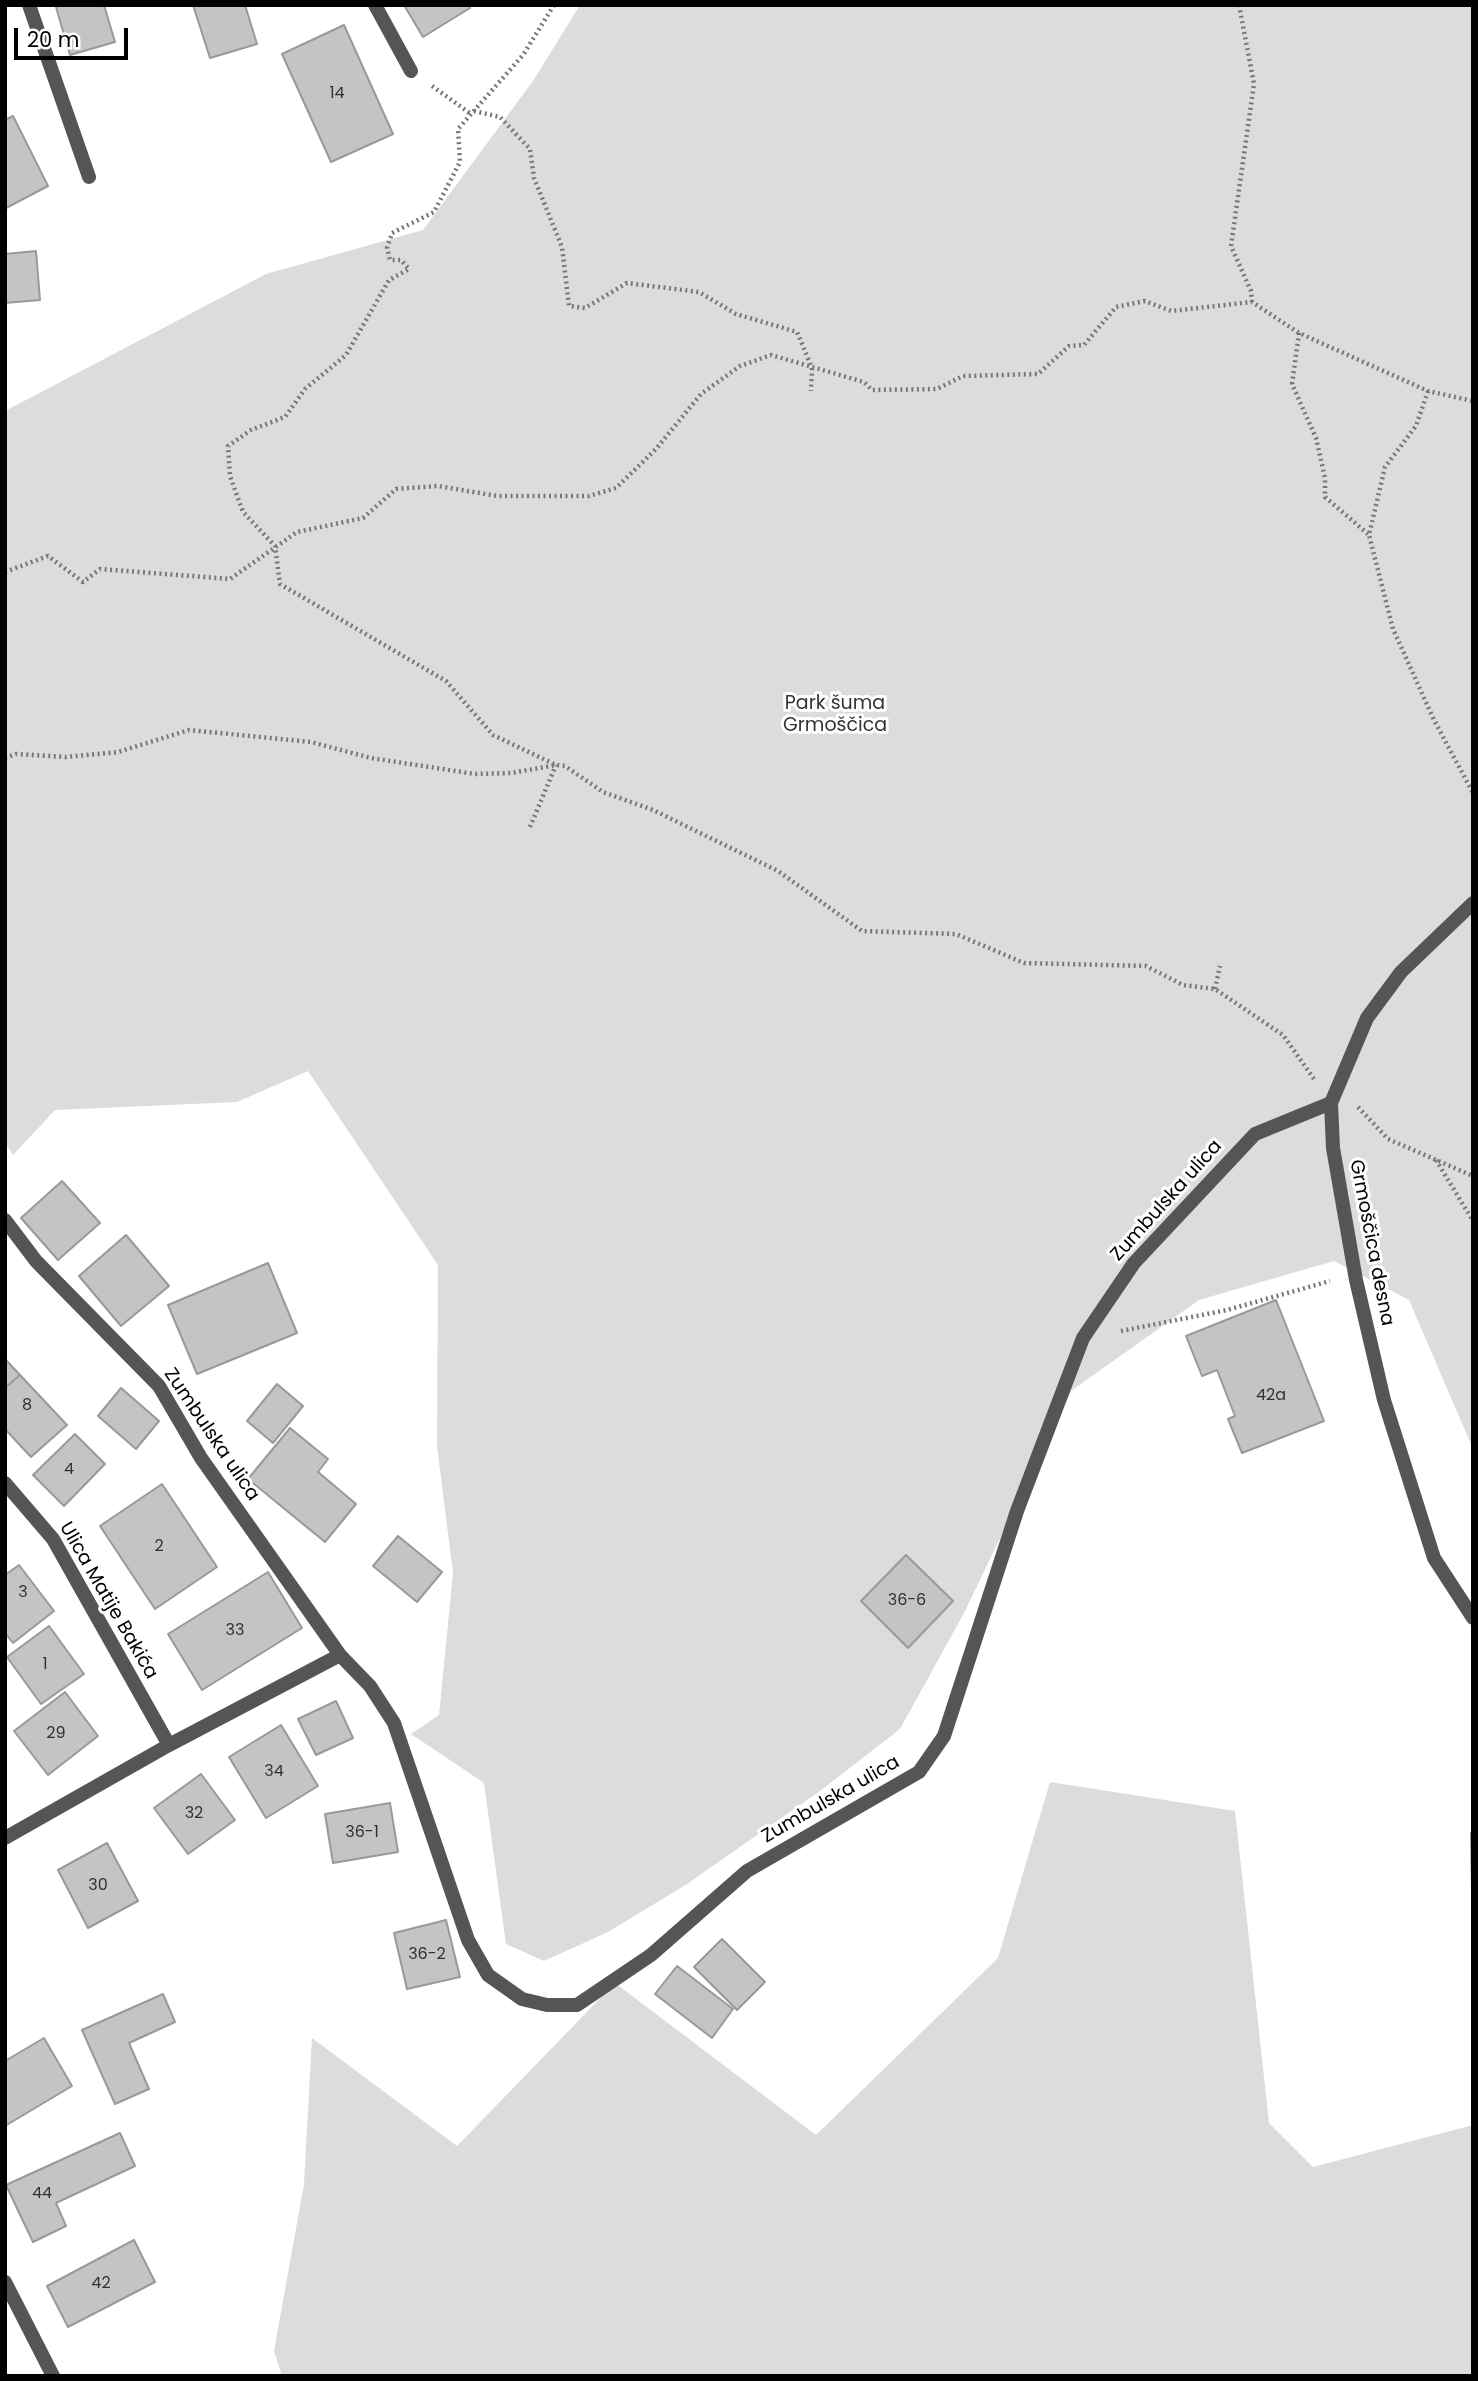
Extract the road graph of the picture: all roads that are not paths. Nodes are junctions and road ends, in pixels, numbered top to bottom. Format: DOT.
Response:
graph roads {
  1 [pos="29,5"];
  2 [pos="376,5"];
  3 [pos="411,71"];
  4 [pos="89,177"];
  5 [pos="1473,903"];
  6 [pos="1331,1102"];
  7 [pos="5,1220"];
  8 [pos="5,1483"];
  9 [pos="1473,1618"];
  10 [pos="340,1656"];
  11 [pos="169,1745"];
  12 [pos="5,1838"];
  13 [pos="5,2283"];
  14 [pos="53,2376"];
  1 -- 4 [label="street"];
  2 -- 3 [label="street"];
  5 -- 6 [label="street, Grmoščica desna"];
  6 -- 9 [label="street, Grmoščica desna"];
  6 -- 10 [label="street, Zumbulska ulica"];
  7 -- 10 [label="street, Zumbulska ulica"];
  8 -- 11 [label="street, Ulica Matije Bakića"];
  10 -- 11 [label="street"];
  11 -- 12 [label="street"];
  13 -- 14 [label="street"];
}
